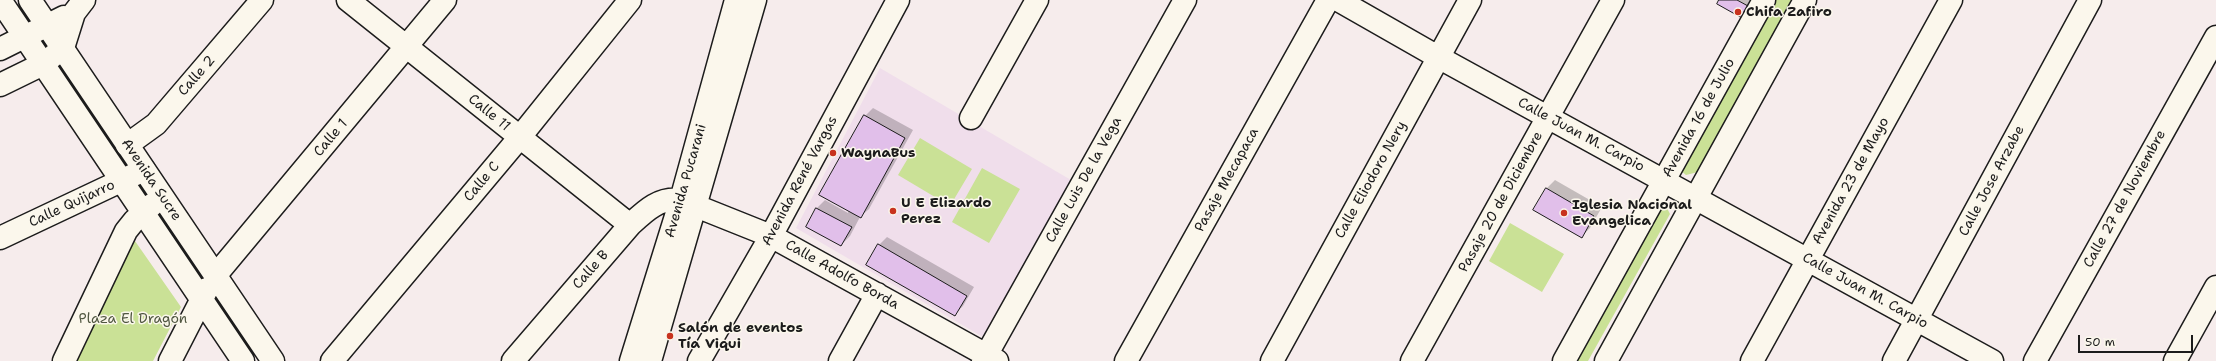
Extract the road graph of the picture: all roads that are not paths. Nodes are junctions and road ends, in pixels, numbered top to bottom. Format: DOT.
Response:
graph roads {
  1 [pos="0,0"];
  2 [pos="30,0"];
  3 [pos="262,0"];
  4 [pos="348,0"];
  5 [pos="445,0"];
  6 [pos="630,0"];
  7 [pos="736,0"];
  8 [pos="755,0"];
  9 [pos="898,0"];
  10 [pos="1037,0"];
  11 [pos="1186,0"];
  12 [pos="1328,0"];
  13 [pos="1338,0"];
  14 [pos="1470,0"];
  15 [pos="1612,0"];
  16 [pos="1764,0"];
  17 [pos="1805,0"];
  18 [pos="1951,0"];
  19 [pos="2090,0"];
  20 [pos="79,7"];
  21 [pos="46,24"];
  22 [pos="24,37"];
  23 [pos="2216,37"];
  24 [pos="407,47"];
  25 [pos="63,48"];
  26 [pos="0,49"];
  27 [pos="1438,57"];
  28 [pos="43,64"];
  29 [pos="0,85"];
  30 [pos="971,118"];
  31 [pos="1548,118"];
  32 [pos="520,137"];
  33 [pos="127,145"];
  34 [pos="144,170"];
  35 [pos="1664,180"];
  36 [pos="122,181"];
  37 [pos="162,196"];
  38 [pos="1696,197"];
  39 [pos="688,203"];
  40 [pos="143,212"];
  41 [pos="630,226"];
  42 [pos="771,236"];
  43 [pos="0,238"];
  44 [pos="1808,259"];
  45 [pos="216,276"];
  46 [pos="2216,286"];
  47 [pos="877,294"];
  48 [pos="201,298"];
  49 [pos="1917,320"];
  50 [pos="989,359"];
  51 [pos="64,361"];
  52 [pos="170,361"];
  53 [pos="243,361"];
  54 [pos="273,361"];
  55 [pos="332,361"];
  56 [pos="513,361"];
  57 [pos="631,361"];
  58 [pos="650,361"];
  59 [pos="699,361"];
  60 [pos="840,361"];
  61 [pos="1126,361"];
  62 [pos="1272,361"];
  63 [pos="1412,361"];
  64 [pos="1564,361"];
  65 [pos="1606,361"];
  66 [pos="1752,361"];
  67 [pos="1894,361"];
  68 [pos="1992,361"];
  69 [pos="2035,361"];
  70 [pos="2175,361"];
  1 -- 22 [label="street, Avenida Sucre"];
  2 -- 21 [label="street, Avenida Sucre"];
  3 -- 33 [label="street, Calle 2"];
  4 -- 24 [label="street, Calle 11"];
  5 -- 24 [label="street, Calle 1"];
  6 -- 32 [label="street, Calle C"];
  7 -- 39 [label="street, Avenida Pucarani"];
  8 -- 39 [label="street, Avenida Pucarani"];
  9 -- 42 [label="street, Avenida René Vargas"];
  10 -- 30 [label="street"];
  11 -- 50 [label="street, Calle Luis De la Vega"];
  12 -- 61 [label="street, Pasaje Mecapaca"];
  13 -- 27 [label="street, Calle Juan M. Carpio"];
  14 -- 27 [label="street, Calle Eliodoro Nery"];
  15 -- 31 [label="street, Pasaje 20 de Diciembre"];
  16 -- 35 [label="street, Avenida 16 de Julio"];
  17 -- 38 [label="street"];
  18 -- 44 [label="street, Avenida 23 de Mayo"];
  19 -- 49 [label="street, Calle Jose Arzabe"];
  20 -- 21 [label="street"];
  20 -- 25 [label="street"];
  21 -- 22 [label="street"];
  21 -- 25 [label="street, Avenida Sucre"];
  22 -- 26 [label="street"];
  22 -- 28 [label="street, Avenida Sucre"];
  23 -- 69 [label="street, Calle 27 de Noviembre"];
  24 -- 32 [label="street, Calle 11"];
  24 -- 45 [label="street, Calle 1"];
  25 -- 28 [label="street"];
  25 -- 33 [label="street, Avenida Sucre"];
  27 -- 31 [label="street, Calle Juan M. Carpio"];
  27 -- 62 [label="street, Calle Eliodoro Nery"];
  28 -- 29 [label="street"];
  28 -- 36 [label="street, Avenida Sucre"];
  31 -- 35 [label="street, Calle Juan M. Carpio"];
  31 -- 63 [label="street, Pasaje 20 de Diciembre"];
  32 -- 41 [label="street, Calle 11"];
  32 -- 55 [label="street, Calle C"];
  33 -- 34 [label="street, Avenida Sucre"];
  34 -- 36 [label="street, Calle Quijarro"];
  34 -- 37 [label="street, Avenida Sucre"];
  35 -- 38 [label="street, Calle Juan M. Carpio"];
  35 -- 64 [label="street, Avenida 16 de Julio"];
  36 -- 40 [label="street, Avenida Sucre"];
  36 -- 43 [label="street, Calle Quijarro"];
  37 -- 40 [label="street"];
  37 -- 45 [label="street, Avenida Sucre"];
  38 -- 44 [label="street, Calle Juan M. Carpio"];
  38 -- 65 [label="street"];
  39 -- 41 [label="street, Calle B"];
  39 -- 42 [label="street, Calle Adolfo Borda"];
  39 -- 57 [label="street, Avenida Pucarani"];
  39 -- 58 [label="street, Avenida Pucarani"];
  40 -- 48 [label="street, Avenida Sucre"];
  40 -- 51 [label="street"];
  41 -- 56 [label="street, Calle B"];
  42 -- 47 [label="street, Calle Adolfo Borda"];
  42 -- 59 [label="street, Avenida René Vargas"];
  44 -- 49 [label="street, Calle Juan M. Carpio"];
  44 -- 66 [label="street, Avenida 23 de Mayo"];
  45 -- 48 [label="street, Calle 1"];
  45 -- 54 [label="street, Avenida Sucre"];
  46 -- 70 [label="street"];
  47 -- 50 [label="street, Calle Adolfo Borda"];
  47 -- 60 [label="street"];
  48 -- 52 [label="street, Calle 1"];
  48 -- 53 [label="street, Avenida Sucre"];
  49 -- 67 [label="street, Calle Jose Arzabe"];
  49 -- 68 [label="street, Calle Juan M. Carpio"];
}
